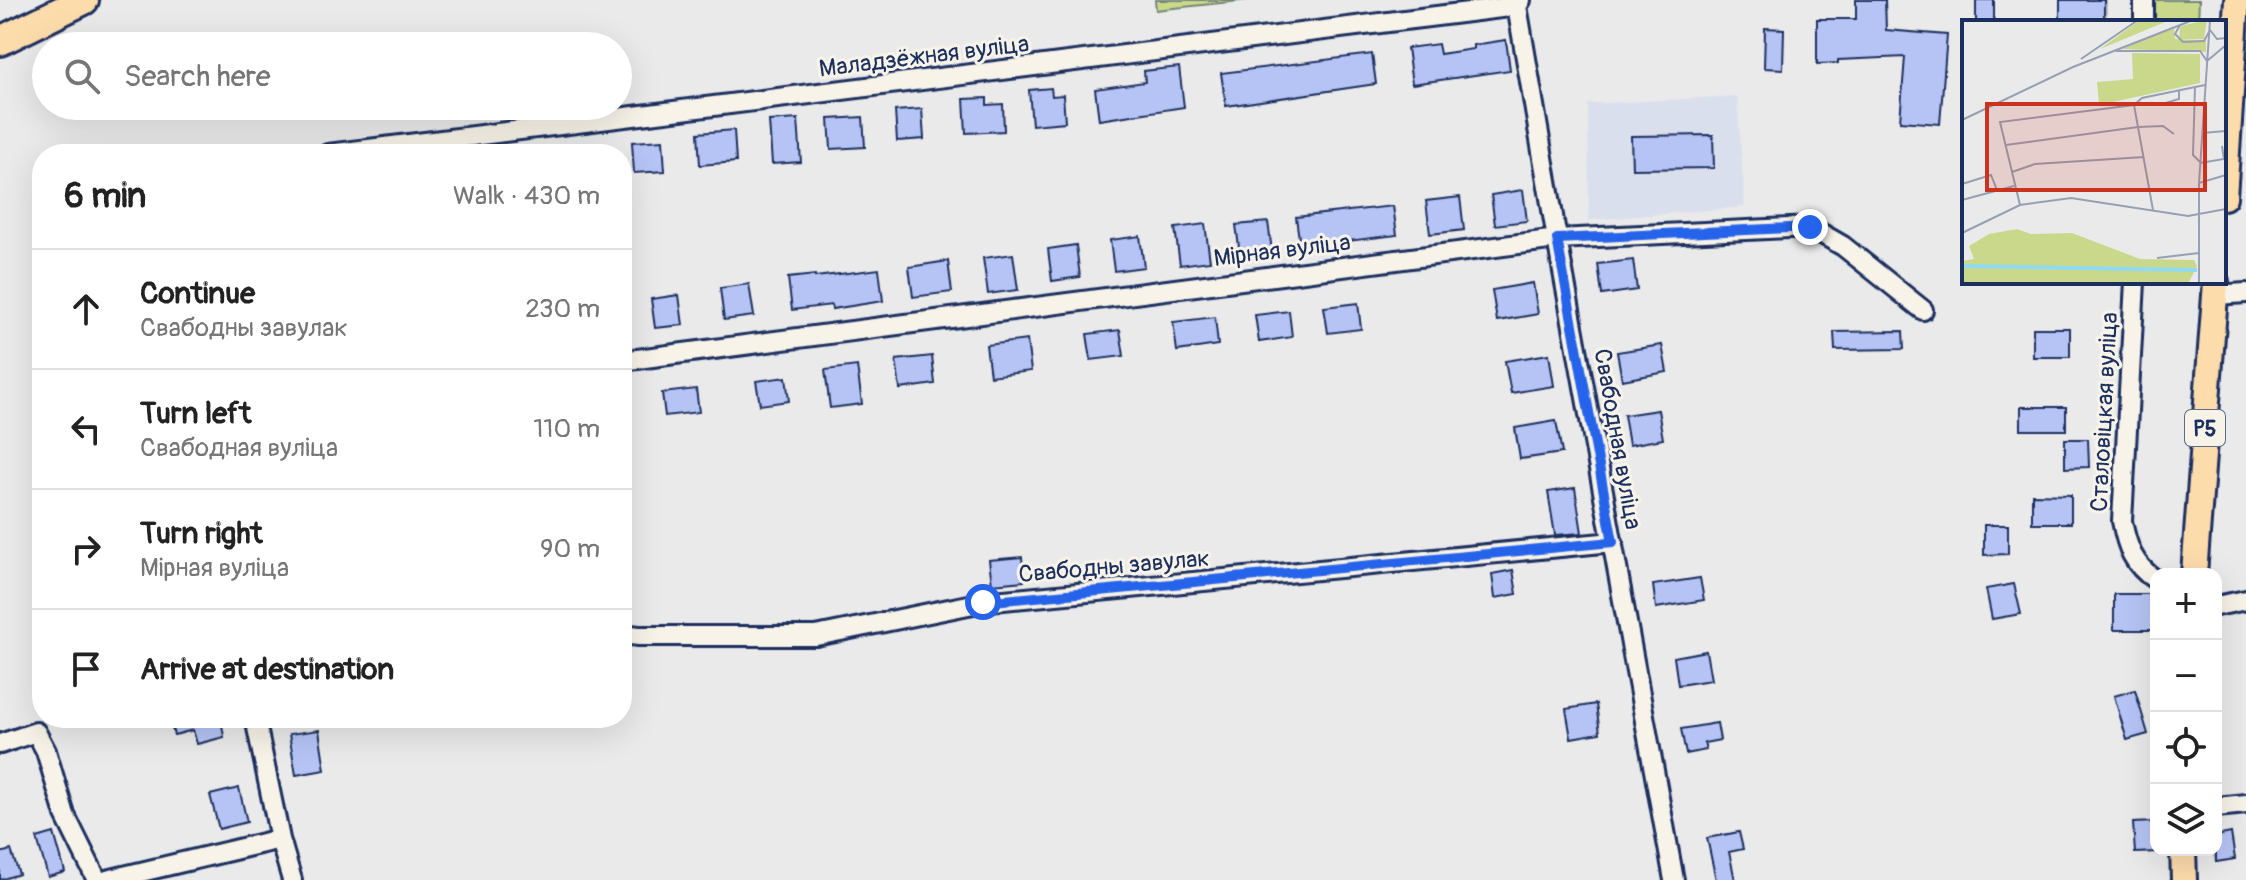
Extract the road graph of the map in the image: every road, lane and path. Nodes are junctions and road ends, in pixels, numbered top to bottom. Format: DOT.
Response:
graph roads {
  1 [pos="84,0"];
  2 [pos="2237,0"];
  3 [pos="1519,3"];
  4 [pos="0,41"];
  5 [pos="632,115"];
  6 [pos="596,120"];
  7 [pos="407,144"];
  8 [pos="2226,167"];
  9 [pos="1557,239"];
  10 [pos="2135,284"];
  11 [pos="2216,289"];
  12 [pos="2246,293"];
  13 [pos="1923,310"];
  14 [pos="632,360"];
  15 [pos="1613,542"];
  16 [pos="2194,568"];
  17 [pos="2150,575"];
  18 [pos="2246,600"];
  19 [pos="2222,605"];
  20 [pos="632,635"];
  21 [pos="257,728"];
  22 [pos="0,744"];
  23 [pos="2246,804"];
  24 [pos="2222,806"];
  25 [pos="280,839"];
  26 [pos="2183,856"];
  27 [pos="97,880"];
  28 [pos="107,880"];
  29 [pos="292,880"];
  30 [pos="1674,880"];
  31 [pos="2184,880"];
  1 -- 4 [label="highway"];
  2 -- 8 [label="main road"];
  3 -- 5 [label="street, Маладзёжная вуліца"];
  3 -- 9 [label="street, Свабодная вуліца"];
  6 -- 7 [label="street, Маладзёжная вуліца"];
  9 -- 13 [label="street, Мірная вуліца"];
  9 -- 14 [label="street, Мірная вуліца"];
  9 -- 15 [label="street, Свабодная вуліца"];
  10 -- 17 [label="street, Сталовіцкая вуліца"];
  11 -- 12 [label="street"];
  11 -- 16 [label="main road, Р5"];
  15 -- 20 [label="street, Свабодны завулак"];
  15 -- 30 [label="street, Свабодная вуліца"];
  18 -- 19 [label="street"];
  21 -- 25 [label="street"];
  22 -- 27 [label="street"];
  23 -- 24 [label="street"];
  25 -- 28 [label="street"];
  25 -- 29 [label="street"];
  26 -- 31 [label="main road"];
}
